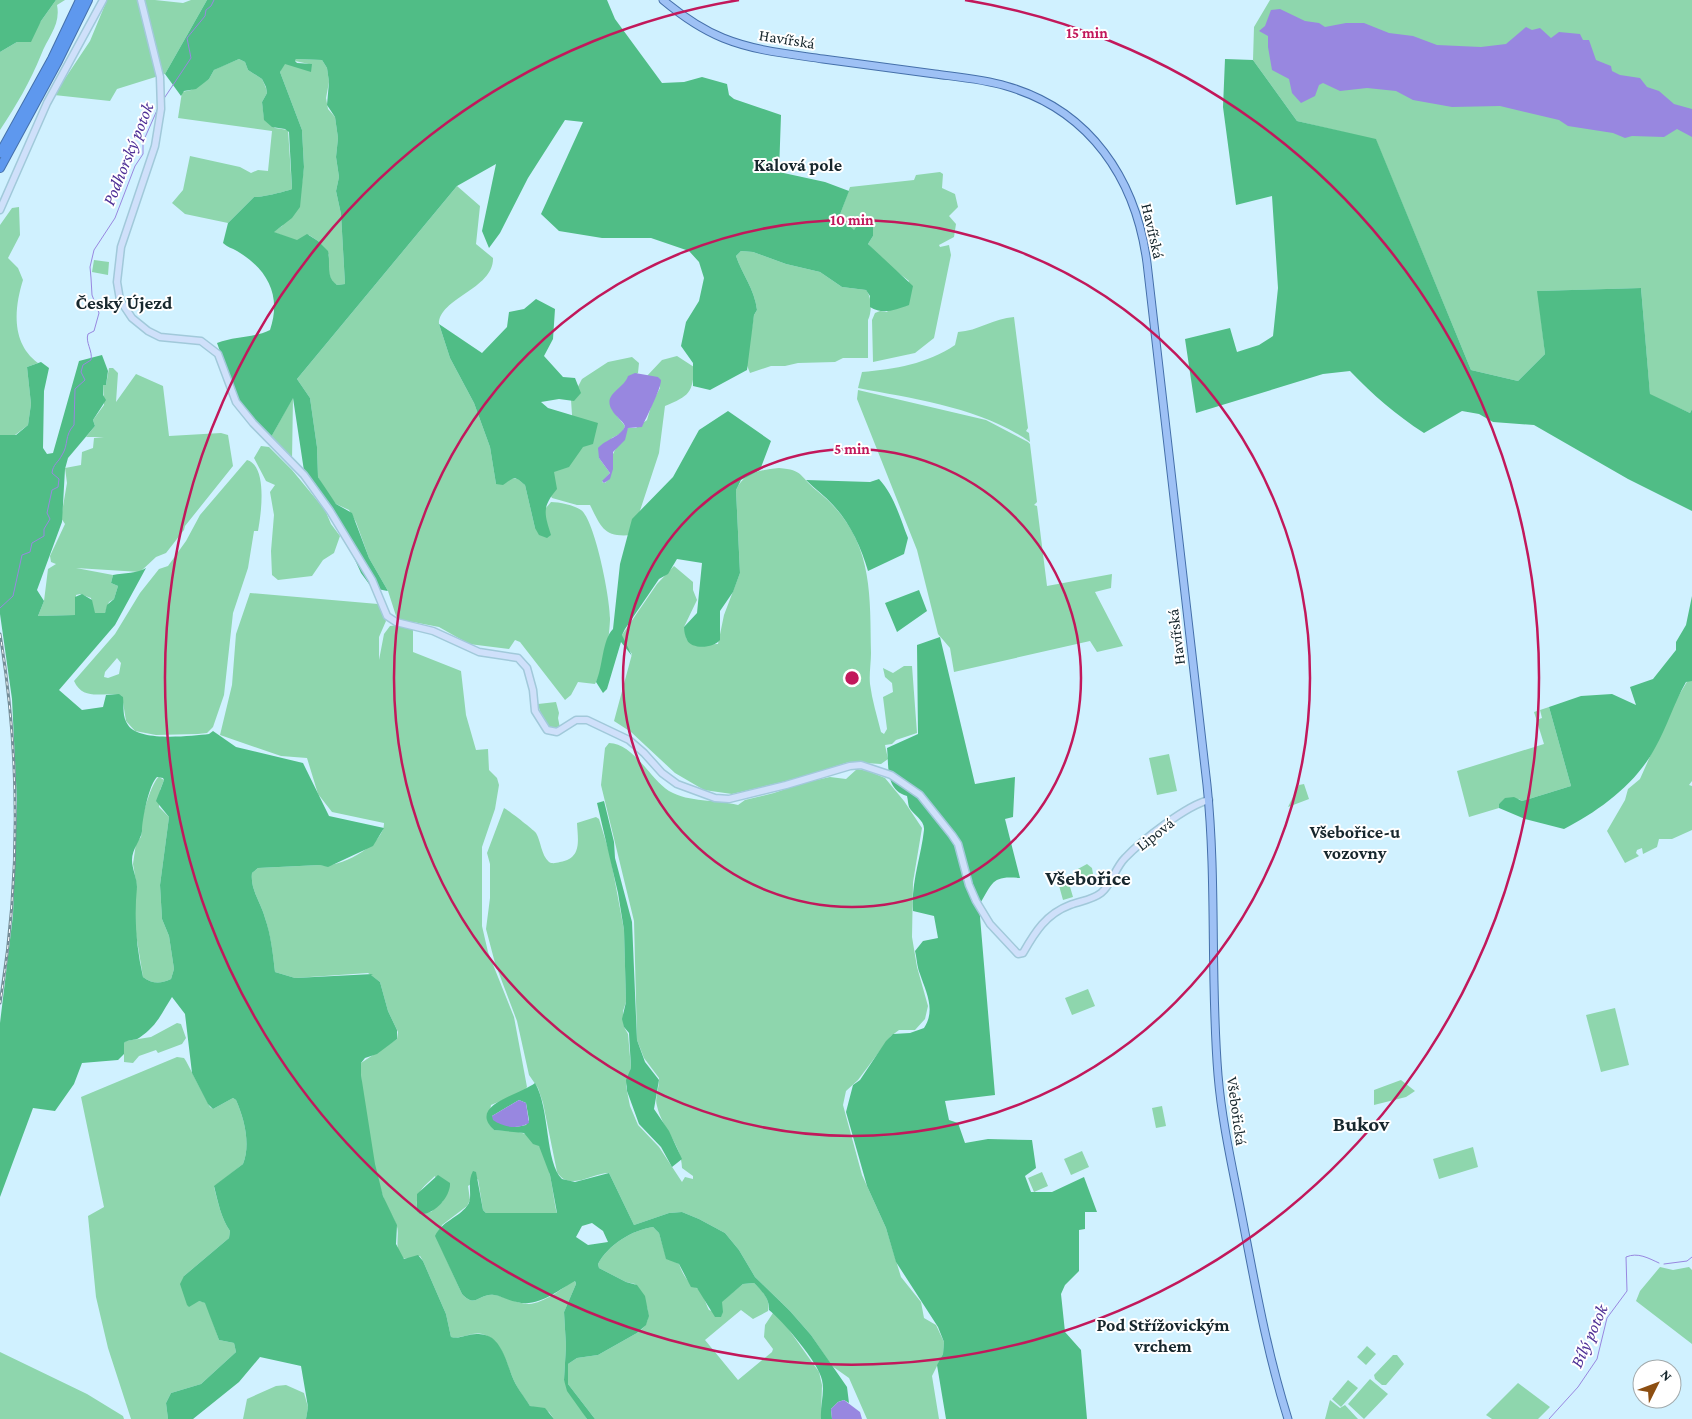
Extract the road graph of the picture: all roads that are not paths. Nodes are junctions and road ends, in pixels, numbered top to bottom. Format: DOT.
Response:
graph roads {
  1 [pos="80,0"];
  2 [pos="88,0"];
  3 [pos="103,0"];
  4 [pos="142,0"];
  5 [pos="663,0"];
  6 [pos="0,154"];
  7 [pos="0,168"];
  8 [pos="0,210"];
  9 [pos="1209,800"];
  10 [pos="1288,1419"];
  1 -- 6 [label="highway"];
  2 -- 7 [label="highway"];
  3 -- 8 [label="street"];
  4 -- 9 [label="street, Lipová"];
  5 -- 9 [label="main road, Havířská"];
  9 -- 10 [label="main road, Všebořická"];
}
